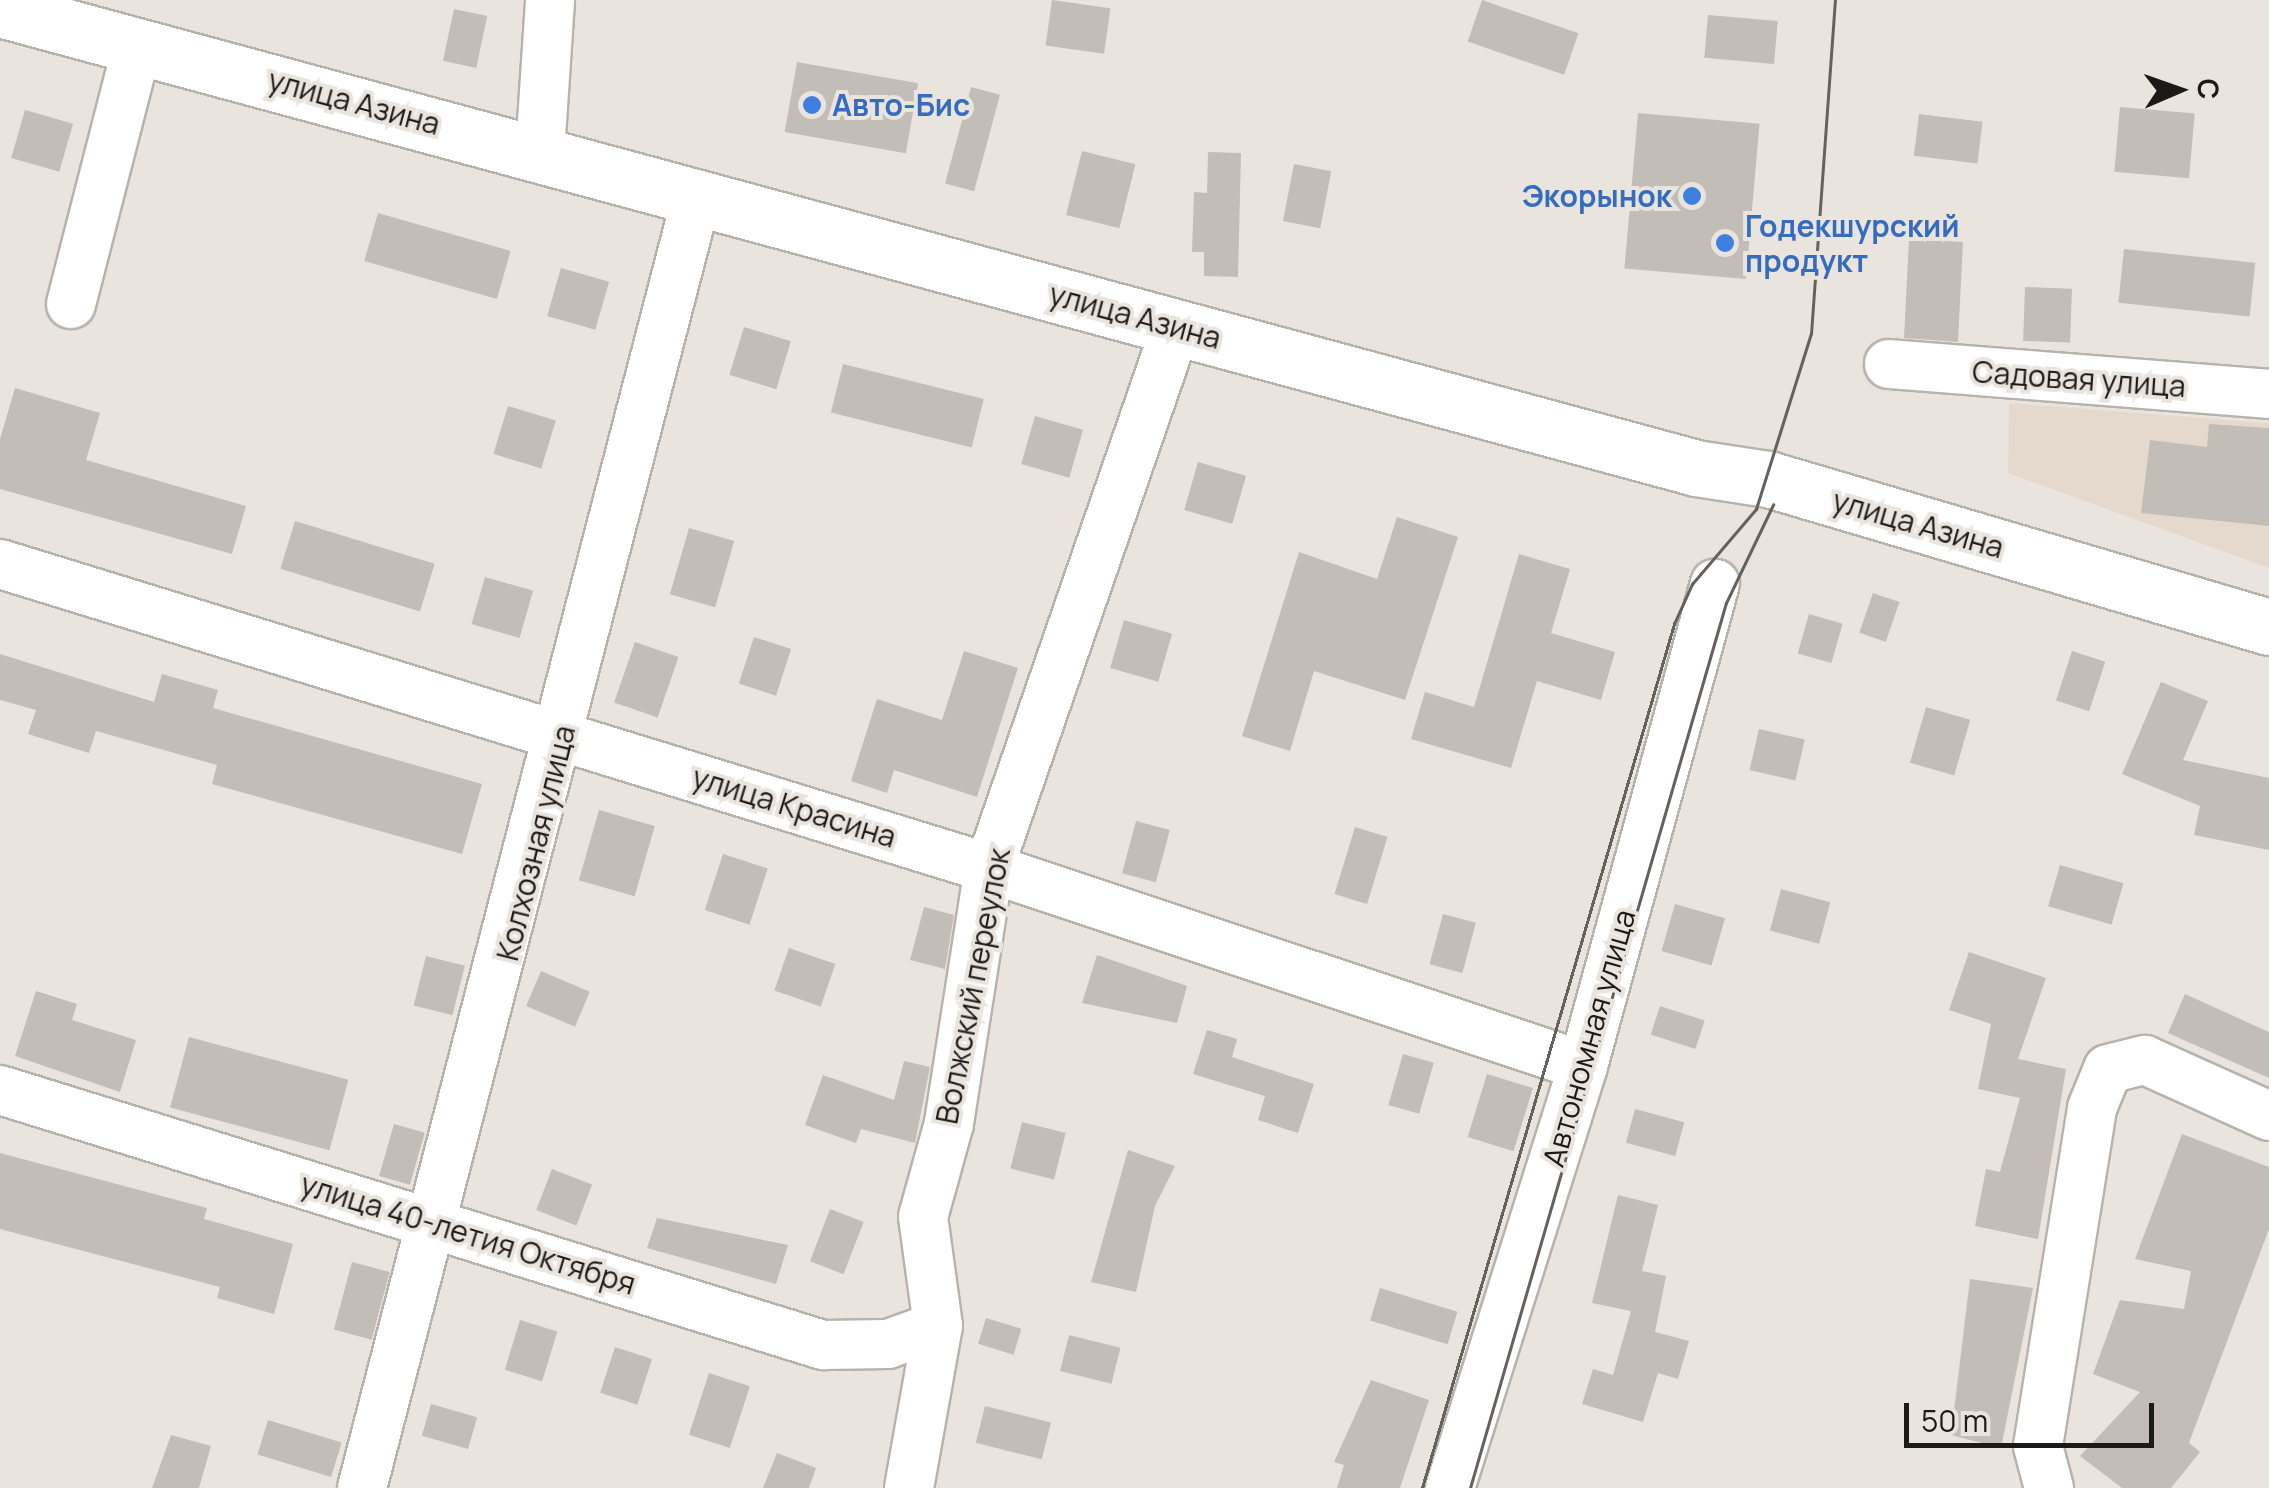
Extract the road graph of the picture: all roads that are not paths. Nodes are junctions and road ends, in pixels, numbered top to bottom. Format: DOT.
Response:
graph roads {
  1 [pos="550,0"];
  2 [pos="0,9"];
  3 [pos="138,43"];
  4 [pos="540,152"];
  5 [pos="697,196"];
  6 [pos="71,304"];
  7 [pos="1176,327"];
  8 [pos="1890,364"];
  9 [pos="2269,394"];
  10 [pos="0,564"];
  11 [pos="1715,584"];
  12 [pos="2269,628"];
  13 [pos="564,735"];
  14 [pos="989,868"];
  15 [pos="1584,1066"];
  16 [pos="0,1090"];
  17 [pos="2269,1116"];
  18 [pos="438,1224"];
  19 [pos="938,1326"];
  20 [pos="362,1488"];
  21 [pos="909,1488"];
  22 [pos="1450,1488"];
  23 [pos="2049,1488"];
  1 -- 4 [label="street"];
  2 -- 3 [label="main road, улица Азина"];
  3 -- 4 [label="main road, улица Азина"];
  3 -- 6 [label="street"];
  4 -- 5 [label="main road, улица Азина"];
  5 -- 7 [label="main road, улица Азина"];
  5 -- 13 [label="street, Колхозная улица"];
  7 -- 12 [label="main road, улица Азина"];
  7 -- 14 [label="street, Волжский переулок"];
  8 -- 9 [label="street, Садовая улица"];
  10 -- 13 [label="street, улица Красина"];
  11 -- 15 [label="street, Автономная улица"];
  13 -- 14 [label="street, улица Красина"];
  13 -- 18 [label="street, Колхозная улица"];
  14 -- 15 [label="street, улица Красина"];
  14 -- 19 [label="street, Волжский переулок"];
  15 -- 22 [label="street, Автономная улица"];
  16 -- 18 [label="street, улица 40-летия Октября"];
  17 -- 23 [label="street"];
  18 -- 19 [label="street, улица 40-летия Октября"];
  18 -- 20 [label="street, Колхозная улица"];
  19 -- 21 [label="street, Волжский переулок"];
}
